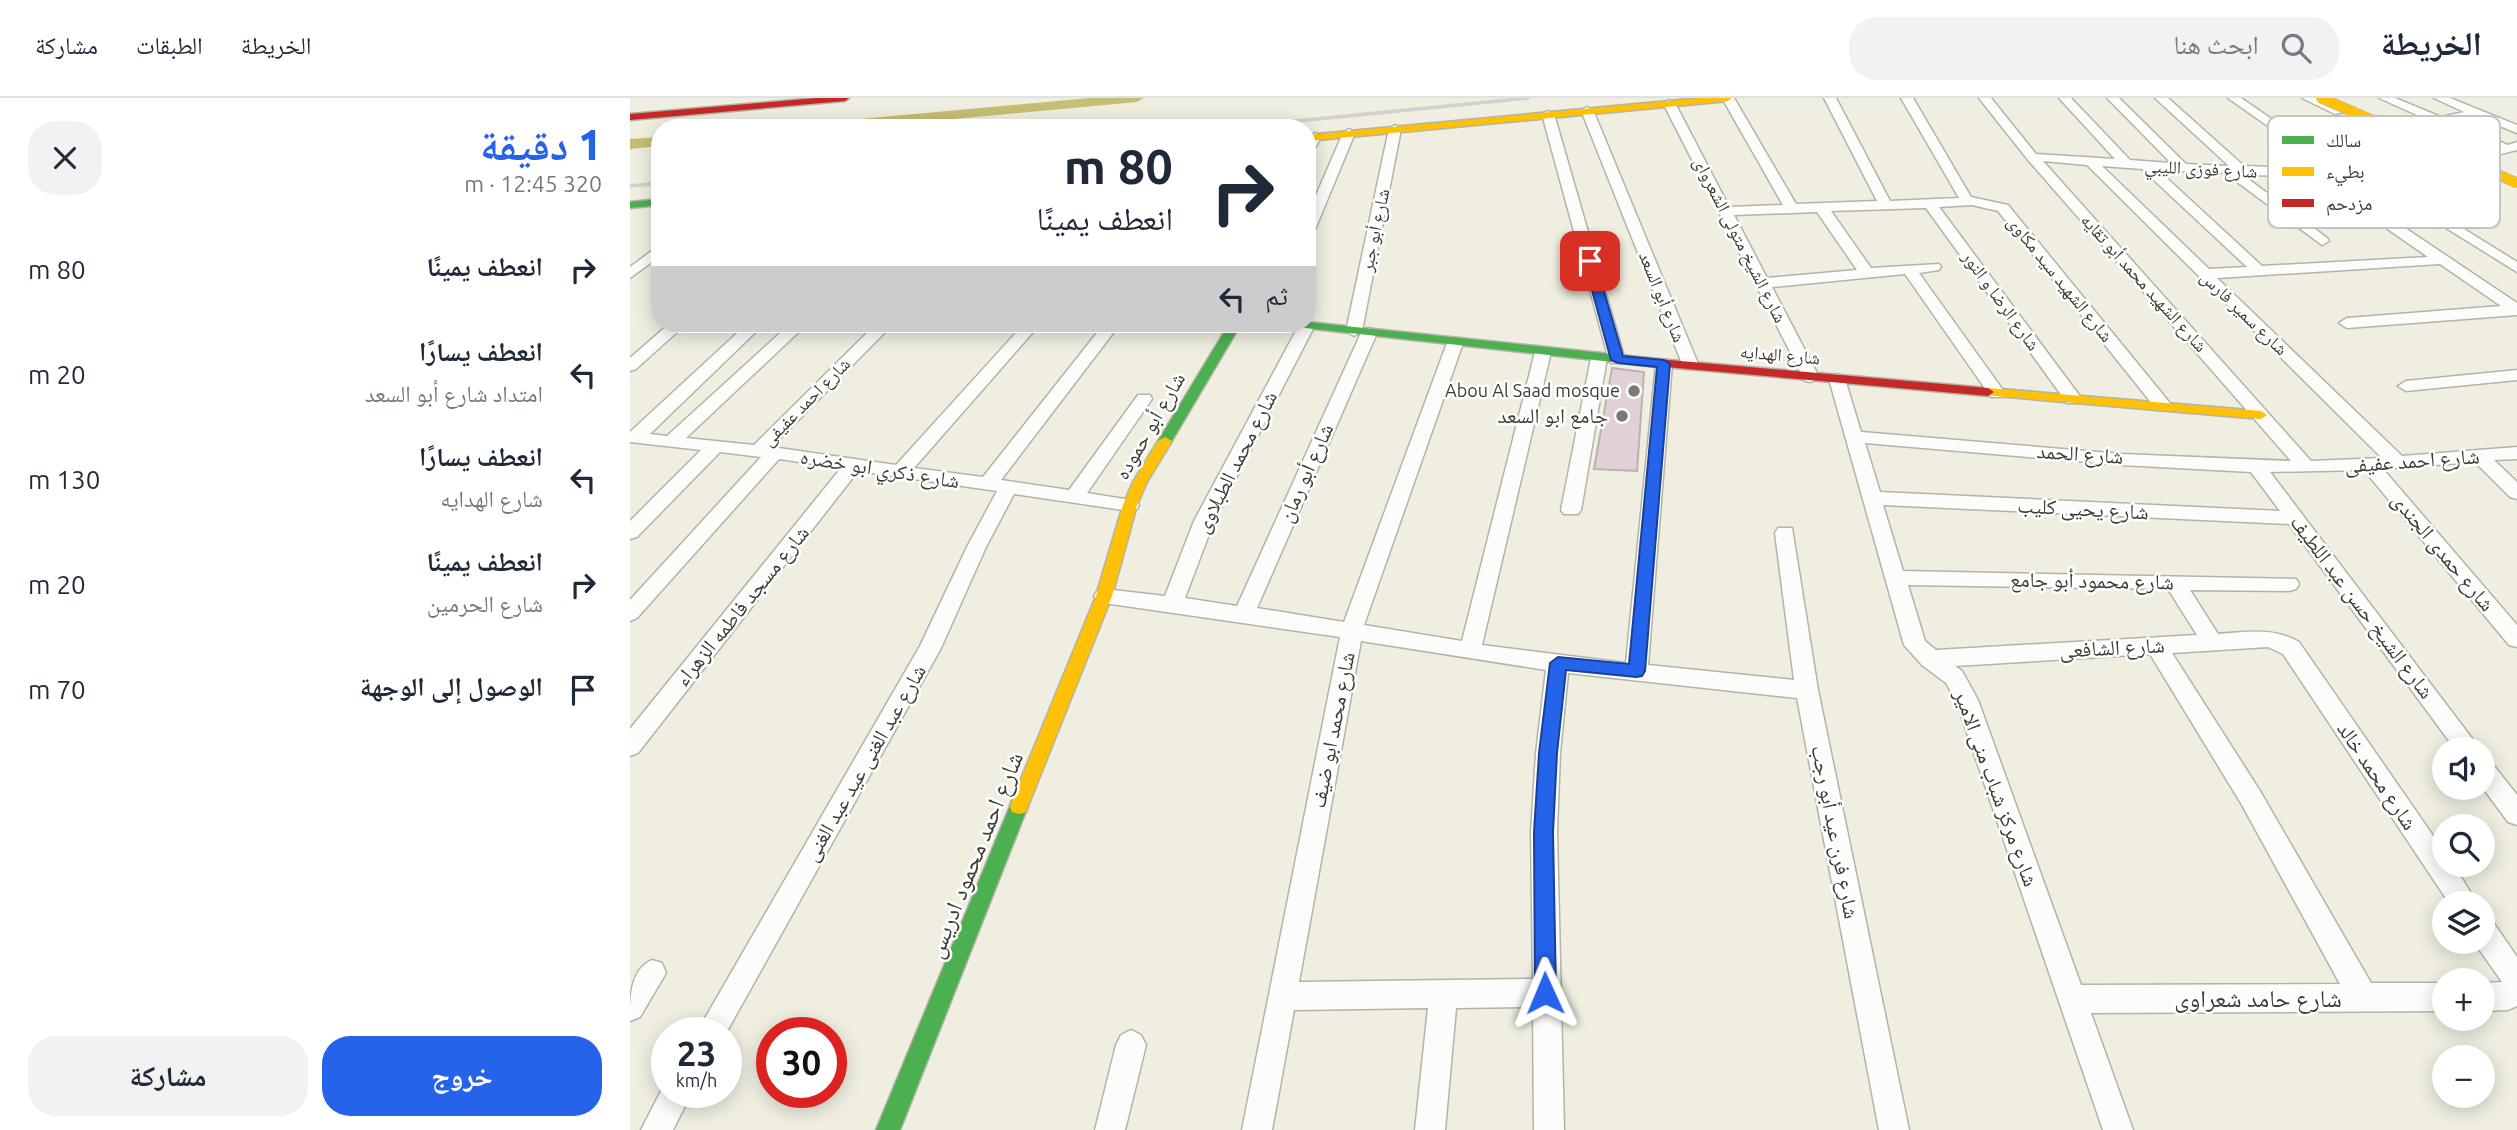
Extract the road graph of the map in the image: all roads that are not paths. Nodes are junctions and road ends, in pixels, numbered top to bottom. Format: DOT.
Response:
graph roads {
  1 [pos="764,98"];
  2 [pos="845,98"];
  3 [pos="1728,98"];
  4 [pos="1830,98"];
  5 [pos="1907,98"];
  6 [pos="1985,98"];
  7 [pos="2065,98"];
  8 [pos="2113,98"];
  9 [pos="2161,98"];
  10 [pos="2234,98"];
  11 [pos="2336,98"];
  12 [pos="2385,98"];
  13 [pos="2440,98"];
  14 [pos="2316,99"];
  15 [pos="1669,103"];
  16 [pos="630,109"];
  17 [pos="1587,110"];
  18 [pos="2475,113"];
  19 [pos="1548,114"];
  20 [pos="2351,116"];
  21 [pos="2357,116"];
  22 [pos="2378,116"];
  23 [pos="2428,116"];
  24 [pos="2462,116"];
  25 [pos="2482,116"];
  26 [pos="630,117"];
  27 [pos="2268,121"];
  28 [pos="2500,123"];
  29 [pos="1395,129"];
  30 [pos="2517,130"];
  31 [pos="1349,133"];
  32 [pos="1316,141"];
  33 [pos="2032,157"];
  34 [pos="2091,162"];
  35 [pos="2127,165"];
  36 [pos="2146,166"];
  37 [pos="2183,168"];
  38 [pos="2500,169"];
  39 [pos="2236,171"];
  40 [pos="2268,172"];
  41 [pos="2500,176"];
  42 [pos="2517,176"];
  43 [pos="2500,183"];
  44 [pos="2517,183"];
  45 [pos="2517,190"];
  46 [pos="2268,197"];
  47 [pos="1969,202"];
  48 [pos="651,203"];
  49 [pos="1929,203"];
  50 [pos="630,205"];
  51 [pos="1885,205"];
  52 [pos="1821,207"];
  53 [pos="1791,208"];
  54 [pos="1316,211"];
  55 [pos="1725,211"];
  56 [pos="2306,228"];
  57 [pos="2395,228"];
  58 [pos="2454,228"];
  59 [pos="2322,241"];
  60 [pos="651,256"];
  61 [pos="2442,260"];
  62 [pos="1934,267"];
  63 [pos="2517,268"];
  64 [pos="1909,270"];
  65 [pos="2259,271"];
  66 [pos="1867,273"];
  67 [pos="630,274"];
  68 [pos="2205,274"];
  69 [pos="1762,283"];
  70 [pos="2516,309"];
  71 [pos="2347,323"];
  72 [pos="1316,326"];
  73 [pos="1361,332"];
  74 [pos="668,333"];
  75 [pos="745,333"];
  76 [pos="789,333"];
  77 [pos="877,333"];
  78 [pos="1024,333"];
  79 [pos="1106,333"];
  80 [pos="1229,333"];
  81 [pos="1298,333"];
  82 [pos="1455,343"];
  83 [pos="1543,352"];
  84 [pos="1599,358"];
  85 [pos="1618,360"];
  86 [pos="1664,364"];
  87 [pos="630,366"];
  88 [pos="1690,366"];
  89 [pos="2517,376"];
  90 [pos="1811,377"];
  91 [pos="1837,379"];
  92 [pos="2406,386"];
  93 [pos="1997,393"];
  94 [pos="2073,399"];
  95 [pos="1144,400"];
  96 [pos="2162,407"];
  97 [pos="2262,415"];
  98 [pos="633,437"];
  99 [pos="1853,437"];
  100 [pos="673,440"];
  101 [pos="716,446"];
  102 [pos="767,452"];
  103 [pos="2517,453"];
  104 [pos="2479,456"];
  105 [pos="2398,463"];
  106 [pos="853,465"];
  107 [pos="2369,465"];
  108 [pos="2256,466"];
  109 [pos="2306,467"];
  110 [pos="900,472"];
  111 [pos="998,486"];
  112 [pos="2517,493"];
  113 [pos="1074,497"];
  114 [pos="1872,498"];
  115 [pos="1130,505"];
  116 [pos="1571,510"];
  117 [pos="2295,518"];
  118 [pos="630,533"];
  119 [pos="1785,533"];
  120 [pos="1895,578"];
  121 [pos="2174,582"];
  122 [pos="2289,583"];
  123 [pos="1104,596"];
  124 [pos="1173,603"];
  125 [pos="630,613"];
  126 [pos="1244,614"];
  127 [pos="1352,629"];
  128 [pos="2517,639"];
  129 [pos="2212,642"];
  130 [pos="2156,645"];
  131 [pos="2291,648"];
  132 [pos="1470,651"];
  133 [pos="1930,659"];
  134 [pos="1558,663"];
  135 [pos="1636,671"];
  136 [pos="1807,690"];
  137 [pos="2459,737"];
  138 [pos="630,746"];
  139 [pos="2495,785"];
  140 [pos="2517,814"];
  141 [pos="2456,891"];
  142 [pos="2495,949"];
  143 [pos="652,973"];
  144 [pos="2517,981"];
  145 [pos="2517,992"];
  146 [pos="1545,993"];
  147 [pos="1443,995"];
  148 [pos="1282,996"];
  149 [pos="2495,996"];
  150 [pos="2432,997"];
  151 [pos="2071,999"];
  152 [pos="2364,999"];
  153 [pos="630,1007"];
  154 [pos="720,1017"];
  155 [pos="1131,1045"];
  156 [pos="668,1108"];
  157 [pos="656,1130"];
  158 [pos="888,1130"];
  159 [pos="1110,1130"];
  160 [pos="1257,1130"];
  161 [pos="1430,1130"];
  162 [pos="1549,1130"];
  163 [pos="1894,1130"];
  164 [pos="2118,1130"];
  1 -- 16 [label="main road"];
  2 -- 26 [label="main road"];
  3 -- 15 [label="main road"];
  3 -- 53 [label="street"];
  4 -- 51 [label="street"];
  5 -- 47 [label="street"];
  6 -- 33 [label="street, شارع الشهيد محمد أبو تقايه"];
  7 -- 35 [label="street"];
  8 -- 37 [label="street"];
  9 -- 39 [label="street"];
  10 -- 27 [label="street"];
  11 -- 14 [label="street"];
  11 -- 22 [label="main road"];
  12 -- 23 [label="street"];
  13 -- 18 [label="street"];
  14 -- 20 [label="street"];
  14 -- 21 [label="main road, bridge"];
  15 -- 17 [label="main road"];
  15 -- 55 [label="street, شارع الشيخ متولى الشعرواى"];
  17 -- 19 [label="main road"];
  17 -- 88 [label="street, شارع أبو السعد"];
  18 -- 24 [label="street"];
  18 -- 25 [label="street"];
  19 -- 29 [label="main road"];
  19 -- 85 [label="street"];
  28 -- 30 [label="street"];
  29 -- 31 [label="main road"];
  29 -- 73 [label="street, شارع أبو جبر"];
  31 -- 32 [label="main road"];
  31 -- 54 [label="street"];
  33 -- 34 [label="street, شارع فوزى الليبي"];
  33 -- 97 [label="street, شارع الشهيد محمد أبو تقايه"];
  34 -- 35 [label="street, شارع فوزى الليبي"];
  34 -- 68 [label="street, شارع سمير فارس"];
  35 -- 36 [label="street, شارع فوزى الليبي"];
  36 -- 37 [label="street, شارع فوزى الليبي"];
  36 -- 65 [label="street"];
  37 -- 39 [label="street, شارع فوزى الليبي"];
  38 -- 42 [label="main road"];
  39 -- 40 [label="street, شارع فوزى الليبي"];
  39 -- 46 [label="street"];
  41 -- 44 [label="main road, bridge"];
  43 -- 45 [label="street"];
  47 -- 49 [label="street, شارع الشهيد سيد مكاوى"];
  47 -- 96 [label="street, شارع الشهيد سيد مكاوى"];
  48 -- 50 [label="main road"];
  49 -- 51 [label="street, شارع الشهيد سيد مكاوى"];
  49 -- 94 [label="street, شارع الرضا و النور"];
  51 -- 52 [label="street, شارع الشهيد سيد مكاوى"];
  52 -- 53 [label="street, شارع الشهيد سيد مكاوى"];
  52 -- 66 [label="street"];
  53 -- 55 [label="street, شارع الشهيد سيد مكاوى"];
  55 -- 69 [label="street, شارع الشيخ متولى الشعرواى"];
  56 -- 59 [label="street"];
  57 -- 61 [label="street"];
  58 -- 63 [label="street"];
  60 -- 67 [label="street"];
  61 -- 65 [label="street"];
  61 -- 70 [label="street"];
  62 -- 64 [label="street"];
  64 -- 66 [label="street"];
  64 -- 93 [label="street"];
  65 -- 68 [label="street"];
  66 -- 69 [label="street"];
  68 -- 105 [label="street, شارع سمير فارس"];
  69 -- 90 [label="street, شارع الشيخ متولى الشعرواى"];
  70 -- 71 [label="street"];
  72 -- 73 [label="main road, شارع الهدايه"];
  73 -- 82 [label="main road, شارع الهدايه"];
  73 -- 126 [label="street, شارع أبو رمان"];
  74 -- 87 [label="street"];
  75 -- 98 [label="street"];
  76 -- 100 [label="street"];
  77 -- 102 [label="street, شارع احمد عفيفى"];
  78 -- 110 [label="street"];
  79 -- 111 [label="street, شارع عبد الغنى عيد عبد الغنى"];
  80 -- 115 [label="main road, شارع أبو حموده"];
  81 -- 124 [label="street, شارع محمد الطبلاوى"];
  82 -- 83 [label="main road, شارع الهدايه"];
  82 -- 127 [label="street, شارع محمد ابو ضيف"];
  83 -- 84 [label="main road, شارع الهدايه"];
  83 -- 132 [label="street"];
  84 -- 85 [label="main road, شارع الهدايه"];
  84 -- 116 [label="street"];
  85 -- 86 [label="main road, شارع الهدايه"];
  86 -- 88 [label="main road, شارع الهدايه"];
  86 -- 135 [label="street"];
  88 -- 90 [label="main road, شارع الهدايه"];
  89 -- 92 [label="street"];
  90 -- 91 [label="main road, شارع الهدايه"];
  91 -- 93 [label="main road, شارع الهدايه"];
  91 -- 99 [label="street, شارع مركز شباب منى الامير"];
  93 -- 94 [label="main road, شارع الهدايه"];
  94 -- 96 [label="main road, شارع الهدايه"];
  95 -- 113 [label="street"];
  96 -- 97 [label="main road, شارع الهدايه"];
  97 -- 109 [label="street, شارع الشهيد محمد أبو تقايه"];
  98 -- 100 [label="street, شارع ذكري ابو خضره"];
  99 -- 108 [label="street, شارع الحمد"];
  99 -- 114 [label="street, شارع مركز شباب منى الامير"];
  100 -- 101 [label="street, شارع ذكري ابو خضره"];
  101 -- 102 [label="street, شارع ذكري ابو خضره"];
  101 -- 118 [label="street"];
  102 -- 106 [label="street, شارع ذكري ابو خضره"];
  102 -- 125 [label="street, شارع احمد عفيفى"];
  103 -- 104 [label="street, شارع احمد عفيفى"];
  104 -- 105 [label="street, شارع احمد عفيفى"];
  104 -- 112 [label="street"];
  105 -- 107 [label="street, شارع احمد عفيفى"];
  106 -- 110 [label="street, شارع ذكري ابو خضره"];
  106 -- 138 [label="street, شارع مسجد فاطمه الزهراء"];
  107 -- 109 [label="street, شارع احمد عفيفى"];
  107 -- 128 [label="street, شارع حمدى الجندى"];
  108 -- 109 [label="street, شارع الحمد"];
  108 -- 117 [label="street, شارع الشيخ حسن عبد اللطيف"];
  110 -- 111 [label="street, شارع ذكري ابو خضره"];
  111 -- 113 [label="street, شارع ذكري ابو خضره"];
  111 -- 154 [label="street, شارع عبد الغنى عيد عبد الغنى"];
  113 -- 115 [label="street, شارع ذكري ابو خضره"];
  114 -- 117 [label="street, شارع يحيى كليب"];
  114 -- 120 [label="street, شارع مركز شباب منى الامير"];
  115 -- 123 [label="main road, شارع أبو حموده"];
  117 -- 137 [label="street, شارع الشيخ حسن عبد اللطيف"];
  119 -- 136 [label="street, شارع فرن عيد أبو رجب"];
  120 -- 121 [label="street, شارع محمود أبو جامع"];
  120 -- 133 [label="street, شارع مركز شباب منى الامير"];
  121 -- 122 [label="street, شارع محمود أبو جامع"];
  121 -- 129 [label="street"];
  123 -- 124 [label="street"];
  123 -- 158 [label="main road, شارع احمد محمود ادريس"];
  124 -- 126 [label="street"];
  126 -- 127 [label="street"];
  127 -- 132 [label="street"];
  127 -- 148 [label="street, شارع محمد ابو ضيف"];
  129 -- 130 [label="street, شارع الشافعى"];
  129 -- 131 [label="street, شارع الشافعى"];
  130 -- 133 [label="street, شارع الشافعى"];
  130 -- 152 [label="street"];
  131 -- 141 [label="street, شارع محمد خالد"];
  132 -- 134 [label="street"];
  133 -- 151 [label="street, شارع مركز شباب منى الامير"];
  134 -- 135 [label="street"];
  134 -- 146 [label="street"];
  135 -- 136 [label="street"];
  136 -- 163 [label="street, شارع فرن عيد أبو رجب"];
  139 -- 140 [label="street"];
  142 -- 144 [label="street"];
  143 -- 153 [label="street"];
  145 -- 149 [label="street"];
  146 -- 147 [label="street"];
  146 -- 162 [label="street"];
  147 -- 148 [label="street"];
  147 -- 161 [label="street"];
  148 -- 160 [label="street, شارع محمد ابو ضيف"];
  150 -- 152 [label="street, شارع حامد شعراوى"];
  151 -- 152 [label="street, شارع حامد شعراوى"];
  151 -- 164 [label="street, شارع مركز شباب منى الامير"];
  155 -- 159 [label="street"];
  156 -- 157 [label="street"];
}
